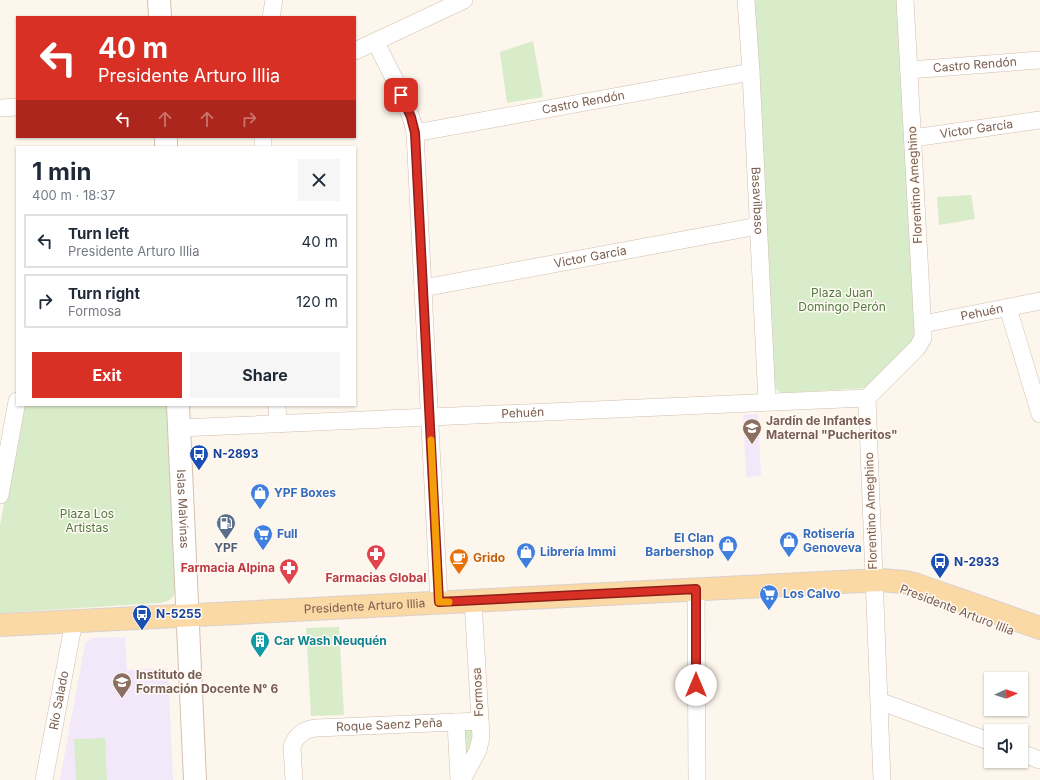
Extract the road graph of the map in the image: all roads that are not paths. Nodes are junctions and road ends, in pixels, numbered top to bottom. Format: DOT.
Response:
graph roads {
  1 [pos="159,0"];
  2 [pos="274,0"];
  3 [pos="464,0"];
  4 [pos="746,0"];
  5 [pos="905,0"];
  6 [pos="160,16"];
  7 [pos="271,16"];
  8 [pos="376,42"];
  9 [pos="356,51"];
  10 [pos="1040,60"];
  11 [pos="909,70"];
  12 [pos="751,72"];
  13 [pos="16,107"];
  14 [pos="0,108"];
  15 [pos="1040,120"];
  16 [pos="415,133"];
  17 [pos="913,138"];
  18 [pos="758,226"];
  19 [pos="423,288"];
  20 [pos="1040,301"];
  21 [pos="1008,308"];
  22 [pos="923,324"];
  23 [pos="867,398"];
  24 [pos="767,402"];
  25 [pos="16,406"];
  26 [pos="178,406"];
  27 [pos="277,406"];
  28 [pos="1040,414"];
  29 [pos="430,417"];
  30 [pos="278,424"];
  31 [pos="179,428"];
  32 [pos="0,495"];
  33 [pos="873,580"];
  34 [pos="696,589"];
  35 [pos="473,601"];
  36 [pos="439,602"];
  37 [pos="188,615"];
  38 [pos="74,621"];
  39 [pos="0,625"];
  40 [pos="1040,628"];
  41 [pos="1040,641"];
  42 [pos="879,701"];
  43 [pos="480,721"];
  44 [pos="456,722"];
  45 [pos="984,739"];
  46 [pos="1028,756"];
  47 [pos="1040,760"];
  48 [pos="44,780"];
  49 [pos="194,780"];
  50 [pos="294,780"];
  51 [pos="460,780"];
  52 [pos="697,780"];
  53 [pos="882,780"];
  1 -- 6 [label="main road"];
  2 -- 7 [label="street"];
  3 -- 8 [label="street"];
  4 -- 12 [label="street, Basavilbaso"];
  5 -- 11 [label="street, Florentino Ameghino"];
  8 -- 9 [label="street"];
  8 -- 16 [label="street"];
  10 -- 11 [label="street, Castro Rendón"];
  11 -- 17 [label="street, Florentino Ameghino"];
  12 -- 16 [label="street, Castro Rendón"];
  12 -- 18 [label="street, Basavilbaso"];
  13 -- 14 [label="street"];
  15 -- 17 [label="street, Victor García"];
  16 -- 19 [label="street"];
  17 -- 22 [label="street, Florentino Ameghino"];
  18 -- 19 [label="street, Victor García"];
  18 -- 24 [label="street, Basavilbaso"];
  19 -- 29 [label="street"];
  20 -- 21 [label="street, Pehuén"];
  21 -- 22 [label="street, Pehuén"];
  21 -- 28 [label="street"];
  22 -- 23 [label="street, Florentino Ameghino"];
  23 -- 24 [label="street, Pehuén"];
  23 -- 33 [label="street, Florentino Ameghino"];
  24 -- 29 [label="street, Pehuén"];
  25 -- 32 [label="street"];
  26 -- 31 [label="main road, Islas Malvinas"];
  27 -- 30 [label="street"];
  29 -- 30 [label="street, Pehuén"];
  29 -- 36 [label="street"];
  30 -- 31 [label="street, Pehuén"];
  31 -- 37 [label="main road, Islas Malvinas"];
  33 -- 34 [label="main road, Presidente Arturo Illia"];
  33 -- 40 [label="main road, Presidente Arturo Illia"];
  33 -- 41 [label="main road, Presidente Arturo Illia"];
  33 -- 42 [label="street, Florentino Ameghino"];
  34 -- 35 [label="main road, Presidente Arturo Illia"];
  34 -- 52 [label="street"];
  35 -- 36 [label="main road, Presidente Arturo Illia"];
  35 -- 43 [label="street, Formosa"];
  36 -- 37 [label="main road, Presidente Arturo Illia"];
  37 -- 38 [label="main road, Presidente Arturo Illia"];
  37 -- 49 [label="main road, Islas Malvinas"];
  38 -- 39 [label="main road, Presidente Arturo Illia"];
  38 -- 48 [label="street, Río Salado"];
  42 -- 45 [label="street"];
  42 -- 53 [label="street, Florentino Ameghino"];
  43 -- 44 [label="street, Roque Saenz Peña"];
  43 -- 51 [label="street, Formosa"];
  44 -- 50 [label="street, Roque Saenz Peña"];
  44 -- 51 [label="street, Formosa"];
  46 -- 47 [label="street"];
}
